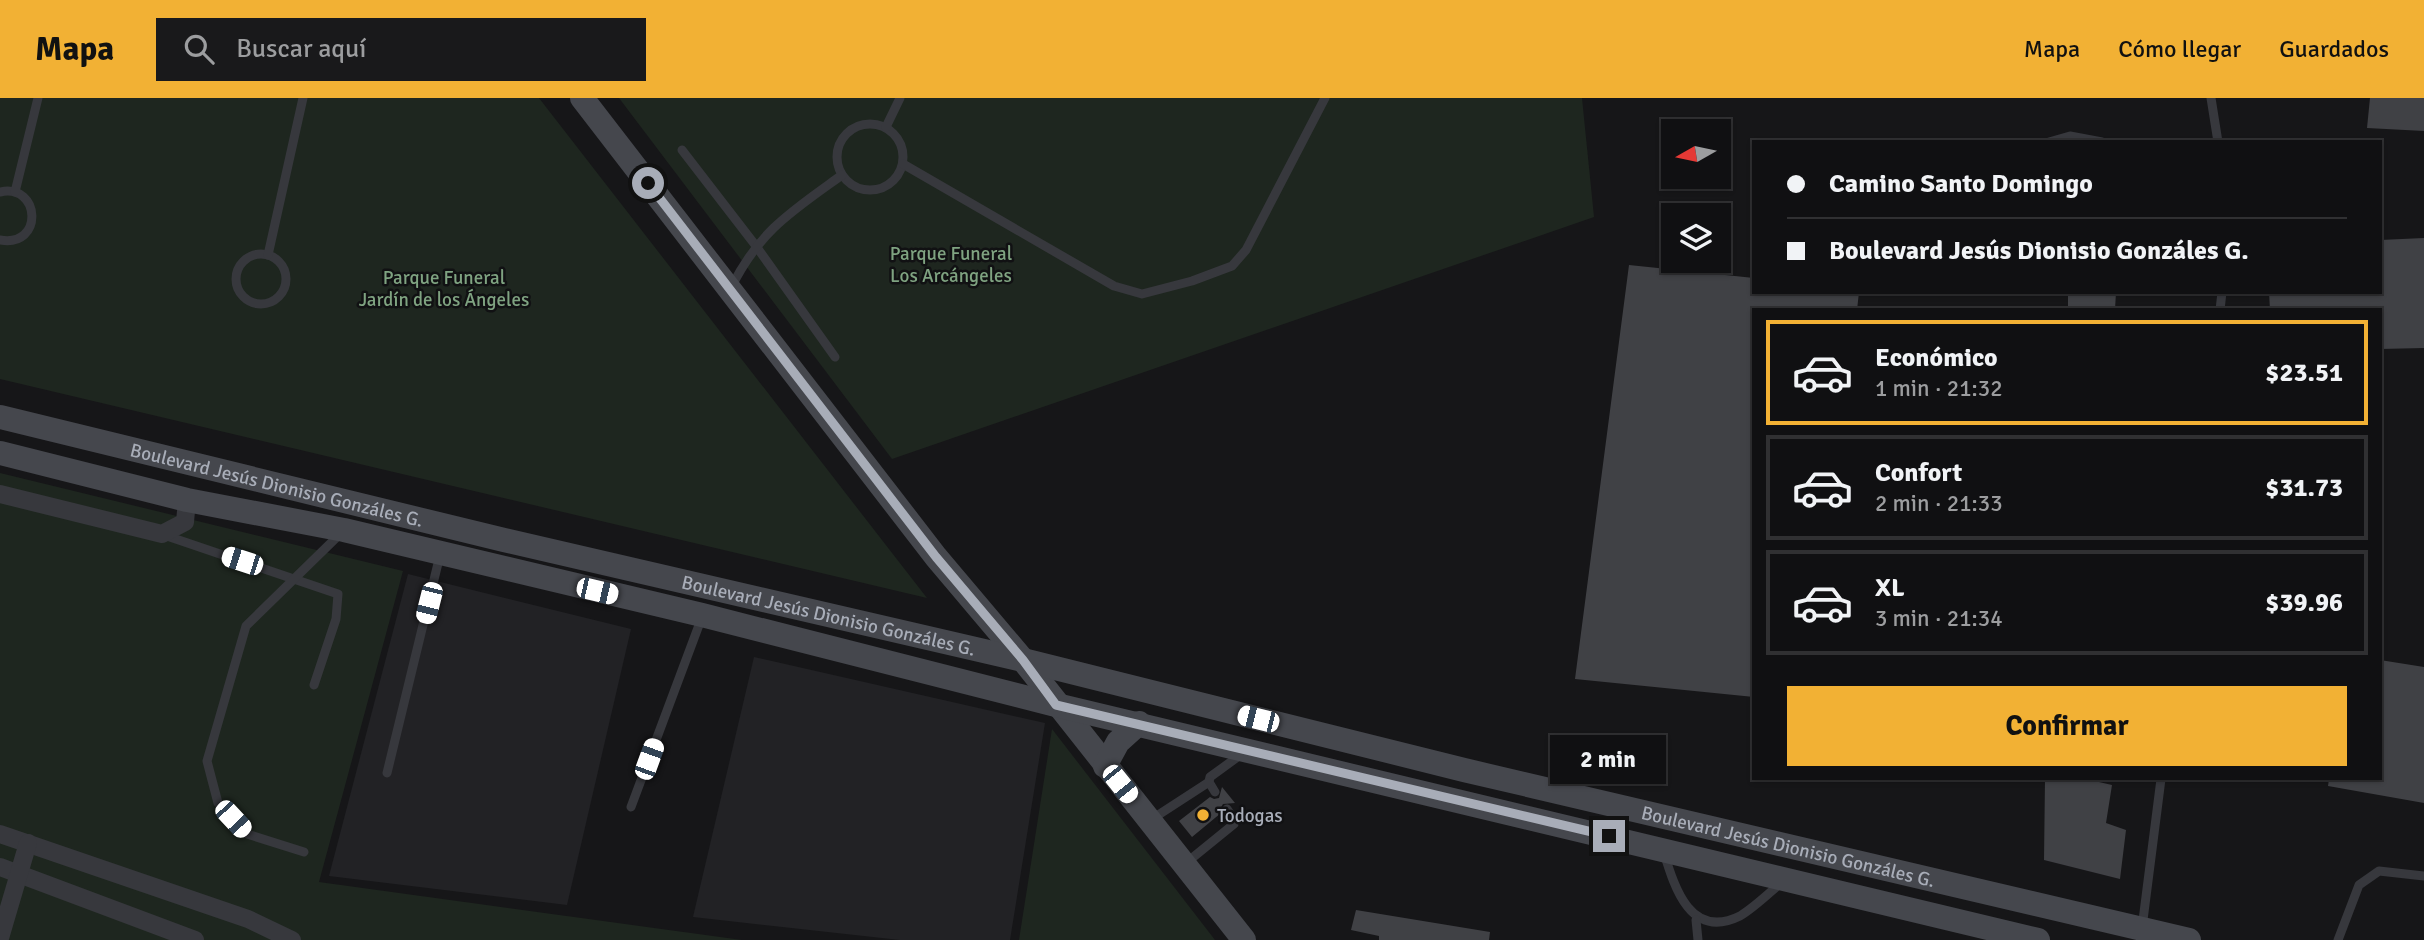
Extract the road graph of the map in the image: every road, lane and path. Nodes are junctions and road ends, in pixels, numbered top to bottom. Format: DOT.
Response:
graph roads {
  1 [pos="38,98"];
  2 [pos="303,98"];
  3 [pos="582,98"];
  4 [pos="900,98"];
  5 [pos="1325,98"];
  6 [pos="2211,98"];
  7 [pos="886,127"];
  8 [pos="2056,140"];
  9 [pos="2091,140"];
  10 [pos="2218,140"];
  11 [pos="682,150"];
  12 [pos="903,164"];
  13 [pos="842,175"];
  14 [pos="0,192"];
  15 [pos="15,192"];
  16 [pos="0,240"];
  17 [pos="756,246"];
  18 [pos="268,255"];
  19 [pos="730,290"];
  20 [pos="835,357"];
  21 [pos="0,417"];
  22 [pos="0,453"];
  23 [pos="0,494"];
  24 [pos="187,500"];
  25 [pos="344,530"];
  26 [pos="162,534"];
  27 [pos="440,555"];
  28 [pos="295,578"];
  29 [pos="702,615"];
  30 [pos="1023,660"];
  31 [pos="314,685"];
  32 [pos="1056,705"];
  33 [pos="1139,723"];
  34 [pos="1248,750"];
  35 [pos="1105,766"];
  36 [pos="387,774"];
  37 [pos="2161,780"];
  38 [pos="1209,782"];
  39 [pos="1215,792"];
  40 [pos="631,807"];
  41 [pos="1227,809"];
  42 [pos="1149,821"];
  43 [pos="1,836"];
  44 [pos="28,844"];
  45 [pos="1663,849"];
  46 [pos="304,852"];
  47 [pos="1185,864"];
  48 [pos="0,867"];
  49 [pos="19,873"];
  50 [pos="2424,876"];
  51 [pos="1787,879"];
  52 [pos="1696,920"];
  53 [pos="2141,934"];
  54 [pos="0,938"];
  55 [pos="195,940"];
  56 [pos="292,940"];
  57 [pos="1244,940"];
  58 [pos="1698,940"];
  59 [pos="2038,940"];
  60 [pos="2189,940"];
  61 [pos="2338,940"];
  1 -- 15 [label="lane"];
  2 -- 18 [label="lane"];
  3 -- 19 [label="main road"];
  4 -- 7 [label="lane"];
  5 -- 12 [label="lane"];
  6 -- 10 [label="lane"];
  7 -- 12 [label="lane"];
  7 -- 13 [label="lane"];
  8 -- 9 [label="lane"];
  11 -- 17 [label="lane"];
  12 -- 13 [label="lane"];
  13 -- 17 [label="lane"];
  14 -- 15 [label="lane"];
  15 -- 16 [label="lane"];
  17 -- 19 [label="lane"];
  17 -- 20 [label="lane"];
  18 -- 18 [label="lane"];
  19 -- 30 [label="main road"];
  21 -- 30 [label="main road, Boulevard Jesús Dionisio Gonzáles G."];
  22 -- 24 [label="main road, Boulevard Jesús Dionisio Gonzáles G."];
  23 -- 26 [label="street"];
  24 -- 25 [label="main road, Boulevard Jesús Dionisio Gonzáles G."];
  24 -- 26 [label="street"];
  25 -- 27 [label="main road, Boulevard Jesús Dionisio Gonzáles G."];
  25 -- 28 [label="lane"];
  26 -- 28 [label="lane"];
  27 -- 29 [label="main road, Boulevard Jesús Dionisio Gonzáles G."];
  27 -- 36 [label="lane"];
  28 -- 31 [label="lane"];
  28 -- 46 [label="lane"];
  29 -- 32 [label="main road, Boulevard Jesús Dionisio Gonzáles G."];
  29 -- 40 [label="lane"];
  30 -- 32 [label="main road"];
  30 -- 53 [label="main road, Boulevard Jesús Dionisio Gonzáles G."];
  32 -- 33 [label="main road, Boulevard Jesús Dionisio Gonzáles G."];
  32 -- 35 [label="main road"];
  33 -- 34 [label="main road, Boulevard Jesús Dionisio Gonzáles G."];
  33 -- 35 [label="main road"];
  34 -- 38 [label="lane"];
  34 -- 45 [label="main road, Boulevard Jesús Dionisio Gonzáles G."];
  35 -- 42 [label="main road"];
  37 -- 53 [label="lane"];
  38 -- 39 [label="lane"];
  38 -- 42 [label="lane"];
  41 -- 47 [label="lane"];
  42 -- 47 [label="main road"];
  43 -- 44 [label="street"];
  44 -- 49 [label="street"];
  44 -- 56 [label="street"];
  45 -- 51 [label="main road, Boulevard Jesús Dionisio Gonzáles G."];
  45 -- 52 [label="lane"];
  47 -- 57 [label="main road"];
  48 -- 49 [label="street"];
  49 -- 54 [label="street"];
  49 -- 55 [label="street"];
  50 -- 61 [label="lane"];
  51 -- 52 [label="lane"];
  51 -- 59 [label="main road, Boulevard Jesús Dionisio Gonzáles G."];
  52 -- 58 [label="lane"];
  53 -- 60 [label="main road, Boulevard Jesús Dionisio Gonzáles G."];
}
